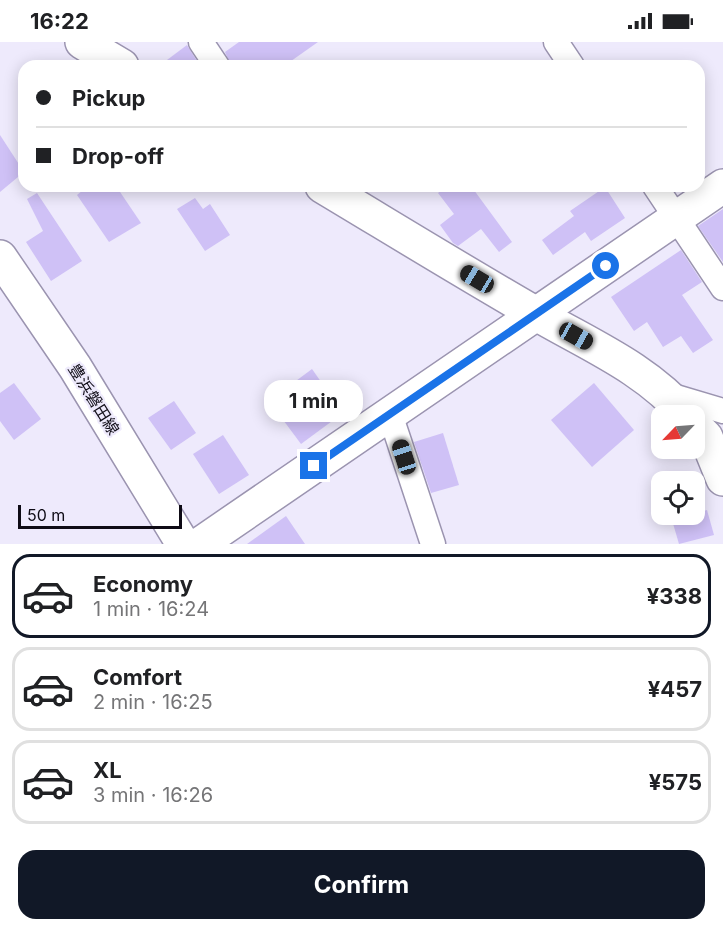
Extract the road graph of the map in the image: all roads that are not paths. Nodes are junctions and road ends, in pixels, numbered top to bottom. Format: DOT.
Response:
graph roads {
  1 [pos="82,42"];
  2 [pos="201,42"];
  3 [pos="556,42"];
  4 [pos="112,60"];
  5 [pos="213,60"];
  6 [pos="568,60"];
  7 [pos="723,186"];
  8 [pos="332,192"];
  9 [pos="659,192"];
  10 [pos="677,218"];
  11 [pos="0,257"];
  12 [pos="723,288"];
  13 [pos="535,314"];
  14 [pos="678,405"];
  15 [pos="705,409"];
  16 [pos="723,411"];
  17 [pos="390,414"];
  18 [pos="705,437"];
  19 [pos="723,479"];
  20 [pos="183,544"];
  21 [pos="200,544"];
  22 [pos="434,544"];
  1 -- 4 [label="street"];
  2 -- 5 [label="street"];
  3 -- 6 [label="street"];
  7 -- 10 [label="street"];
  8 -- 13 [label="street"];
  9 -- 10 [label="street"];
  10 -- 12 [label="street"];
  10 -- 13 [label="street"];
  11 -- 20 [label="street, 豊浜磐田線"];
  13 -- 14 [label="street"];
  13 -- 17 [label="street"];
  15 -- 16 [label="street"];
  17 -- 21 [label="street"];
  17 -- 22 [label="street"];
  18 -- 19 [label="street"];
}
